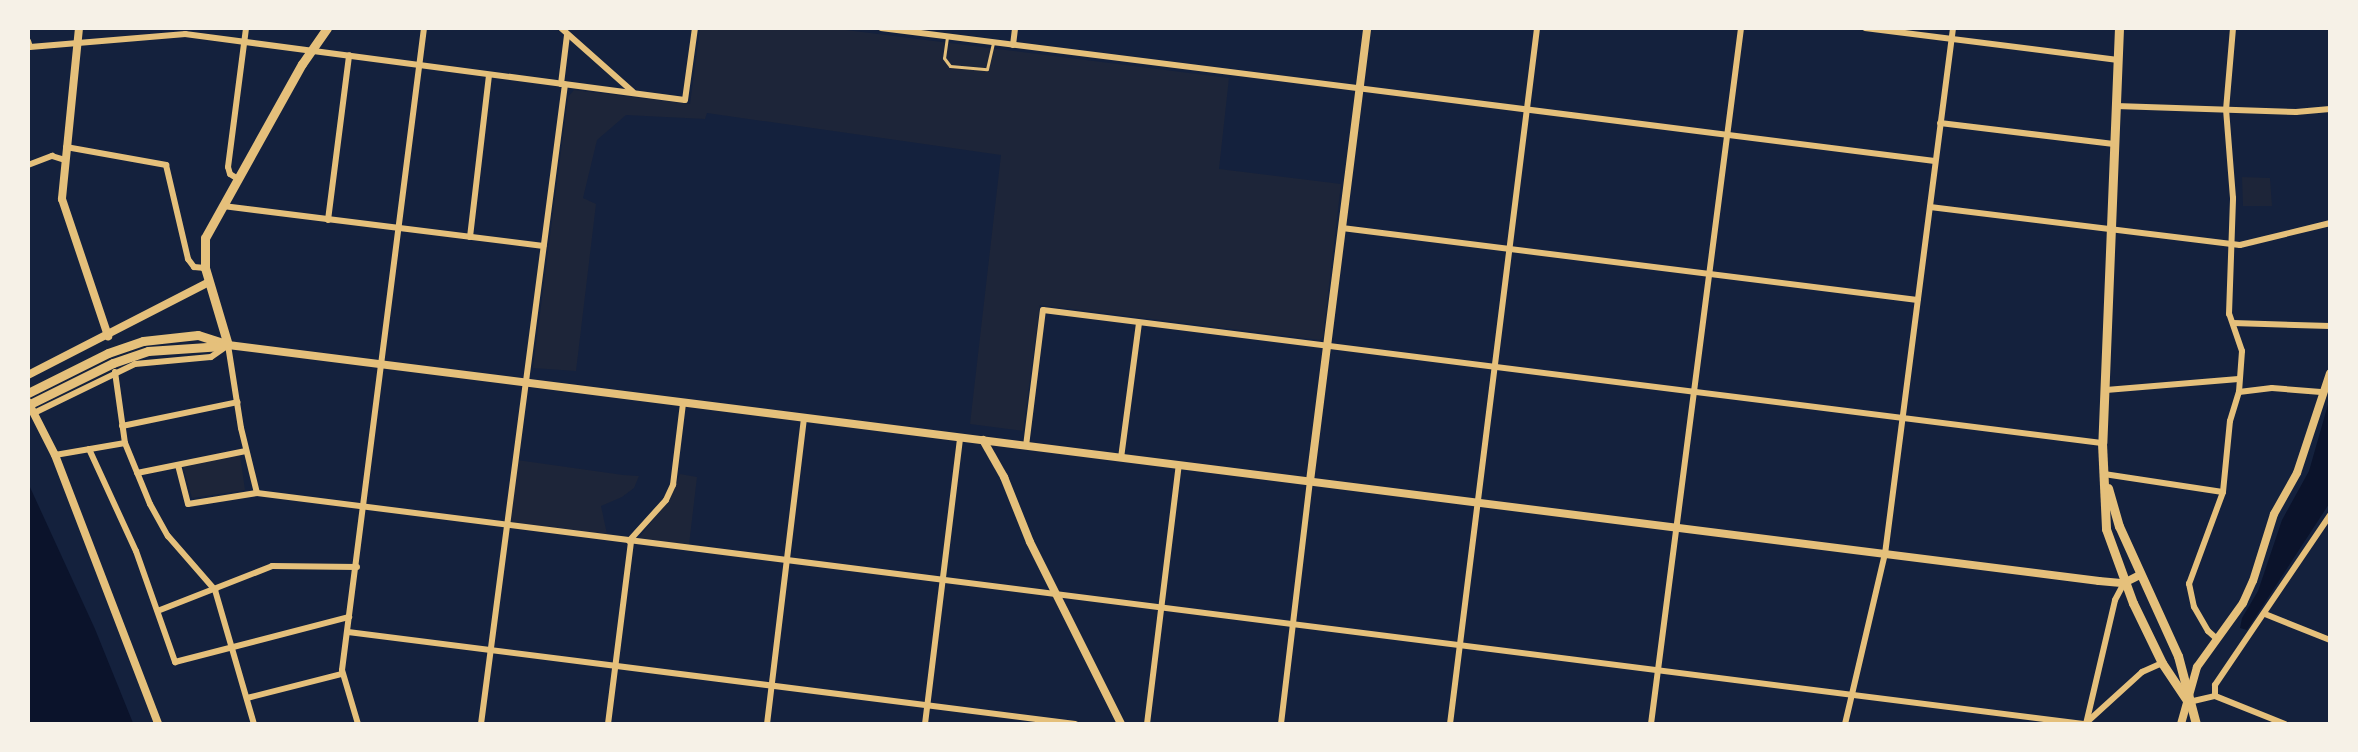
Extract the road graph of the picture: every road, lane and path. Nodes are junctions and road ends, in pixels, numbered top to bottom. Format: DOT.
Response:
graph roads {
  1 [pos="79,28"];
  2 [pos="246,28"];
  3 [pos="327,28"];
  4 [pos="424,28"];
  5 [pos="561,28"];
  6 [pos="695,28"];
  7 [pos="881,28"];
  8 [pos="1015,28"];
  9 [pos="1367,28"];
  10 [pos="1538,28"];
  11 [pos="1741,28"];
  12 [pos="1864,28"];
  13 [pos="1953,28"];
  14 [pos="2119,28"];
  15 [pos="2233,28"];
  16 [pos="567,35"];
  17 [pos="946,37"];
  18 [pos="1951,39"];
  19 [pos="28,41"];
  20 [pos="244,42"];
  21 [pos="77,43"];
  22 [pos="993,43"];
  23 [pos="1013,45"];
  24 [pos="310,50"];
  25 [pos="349,55"];
  26 [pos="2118,60"];
  27 [pos="420,65"];
  28 [pos="489,75"];
  29 [pos="563,84"];
  30 [pos="1359,89"];
  31 [pos="634,93"];
  32 [pos="2116,106"];
  33 [pos="2330,109"];
  34 [pos="1527,110"];
  35 [pos="2226,110"];
  36 [pos="1940,123"];
  37 [pos="1728,135"];
  38 [pos="2114,144"];
  39 [pos="66,147"];
  40 [pos="65,159"];
  41 [pos="1935,161"];
  42 [pos="28,165"];
  43 [pos="234,176"];
  44 [pos="223,206"];
  45 [pos="1930,207"];
  46 [pos="328,220"];
  47 [pos="2330,223"];
  48 [pos="1342,228"];
  49 [pos="398,229"];
  50 [pos="2111,229"];
  51 [pos="470,237"];
  52 [pos="2231,243"];
  53 [pos="544,246"];
  54 [pos="1509,249"];
  55 [pos="205,268"];
  56 [pos="1709,274"];
  57 [pos="209,282"];
  58 [pos="1918,300"];
  59 [pos="1139,323"];
  60 [pos="2233,323"];
  61 [pos="2330,326"];
  62 [pos="108,336"];
  63 [pos="228,345"];
  64 [pos="1327,346"];
  65 [pos="381,366"];
  66 [pos="1494,367"];
  67 [pos="114,368"];
  68 [pos="2330,373"];
  69 [pos="28,375"];
  70 [pos="2239,379"];
  71 [pos="527,384"];
  72 [pos="2106,390"];
  73 [pos="1694,392"];
  74 [pos="2240,392"];
  75 [pos="2321,392"];
  76 [pos="28,393"];
  77 [pos="238,402"];
  78 [pos="683,403"];
  79 [pos="30,407"];
  80 [pos="804,418"];
  81 [pos="1903,419"];
  82 [pos="122,426"];
  83 [pos="960,438"];
  84 [pos="983,440"];
  85 [pos="125,443"];
  86 [pos="2102,443"];
  87 [pos="1026,446"];
  88 [pos="89,449"];
  89 [pos="246,451"];
  90 [pos="55,454"];
  91 [pos="1122,458"];
  92 [pos="178,465"];
  93 [pos="1179,465"];
  94 [pos="137,473"];
  95 [pos="2104,474"];
  96 [pos="1310,481"];
  97 [pos="2223,492"];
  98 [pos="257,493"];
  99 [pos="1478,503"];
  100 [pos="364,507"];
  101 [pos="2330,515"];
  102 [pos="507,525"];
  103 [pos="1676,528"];
  104 [pos="2322,529"];
  105 [pos="2330,531"];
  106 [pos="630,541"];
  107 [pos="1885,554"];
  108 [pos="787,560"];
  109 [pos="357,567"];
  110 [pos="2140,575"];
  111 [pos="943,581"];
  112 [pos="2124,583"];
  113 [pos="215,590"];
  114 [pos="1056,594"];
  115 [pos="1161,608"];
  116 [pos="160,610"];
  117 [pos="2265,614"];
  118 [pos="349,617"];
  119 [pos="1294,625"];
  120 [pos="348,632"];
  121 [pos="2217,639"];
  122 [pos="2330,640"];
  123 [pos="1460,645"];
  124 [pos="234,648"];
  125 [pos="491,650"];
  126 [pos="2162,663"];
  127 [pos="615,666"];
  128 [pos="1658,670"];
  129 [pos="342,674"];
  130 [pos="772,686"];
  131 [pos="1852,695"];
  132 [pos="2215,696"];
  133 [pos="248,698"];
  134 [pos="2188,702"];
  135 [pos="928,705"];
  136 [pos="1045,722"];
  137 [pos="158,723"];
  138 [pos="255,723"];
  139 [pos="358,723"];
  140 [pos="481,723"];
  141 [pos="608,723"];
  142 [pos="767,723"];
  143 [pos="925,723"];
  144 [pos="1075,723"];
  145 [pos="1121,723"];
  146 [pos="1147,723"];
  147 [pos="1281,723"];
  148 [pos="1450,723"];
  149 [pos="1651,723"];
  150 [pos="1845,723"];
  151 [pos="2085,723"];
  152 [pos="2181,723"];
  153 [pos="2196,723"];
  154 [pos="2285,723"];
  1 -- 21 [label="street"];
  2 -- 20 [label="street"];
  3 -- 24 [label="main road"];
  4 -- 27 [label="street"];
  5 -- 16 [label="street"];
  6 -- 31 [label="street"];
  7 -- 17 [label="street"];
  8 -- 23 [label="street"];
  9 -- 30 [label="street"];
  10 -- 34 [label="street"];
  11 -- 37 [label="street"];
  12 -- 18 [label="street"];
  13 -- 18 [label="street"];
  14 -- 26 [label="main road"];
  15 -- 35 [label="street"];
  16 -- 29 [label="street"];
  16 -- 31 [label="street"];
  17 -- 22 [label="street"];
  17 -- 22 [label="lane"];
  18 -- 26 [label="street"];
  18 -- 36 [label="street"];
  19 -- 21 [label="street"];
  20 -- 21 [label="street"];
  20 -- 24 [label="street"];
  20 -- 43 [label="street"];
  21 -- 39 [label="street"];
  22 -- 23 [label="street"];
  23 -- 30 [label="street"];
  24 -- 25 [label="street"];
  24 -- 43 [label="main road"];
  25 -- 27 [label="street"];
  25 -- 46 [label="street"];
  26 -- 32 [label="main road"];
  27 -- 28 [label="street"];
  27 -- 49 [label="street"];
  28 -- 29 [label="street"];
  28 -- 51 [label="street"];
  29 -- 31 [label="street"];
  29 -- 53 [label="street"];
  30 -- 34 [label="street"];
  30 -- 48 [label="street"];
  32 -- 35 [label="street"];
  32 -- 38 [label="main road"];
  33 -- 35 [label="street"];
  34 -- 37 [label="street"];
  34 -- 54 [label="street"];
  35 -- 52 [label="street"];
  36 -- 38 [label="street"];
  36 -- 41 [label="street"];
  37 -- 41 [label="street"];
  37 -- 56 [label="street"];
  38 -- 50 [label="main road"];
  39 -- 40 [label="street"];
  39 -- 55 [label="street"];
  40 -- 42 [label="street"];
  40 -- 62 [label="street"];
  41 -- 45 [label="street"];
  43 -- 44 [label="main road"];
  44 -- 46 [label="street"];
  44 -- 55 [label="main road"];
  45 -- 50 [label="street"];
  45 -- 58 [label="street"];
  46 -- 49 [label="street"];
  47 -- 52 [label="street"];
  48 -- 54 [label="street"];
  48 -- 64 [label="street"];
  49 -- 51 [label="street"];
  49 -- 65 [label="street"];
  50 -- 52 [label="street"];
  50 -- 72 [label="main road"];
  51 -- 53 [label="street"];
  52 -- 60 [label="street"];
  53 -- 71 [label="street"];
  54 -- 56 [label="street"];
  54 -- 66 [label="street"];
  55 -- 57 [label="main road"];
  56 -- 58 [label="street"];
  56 -- 73 [label="street"];
  57 -- 62 [label="street"];
  57 -- 63 [label="main road"];
  58 -- 81 [label="street"];
  59 -- 64 [label="street"];
  59 -- 87 [label="street"];
  59 -- 91 [label="street"];
  60 -- 61 [label="street"];
  60 -- 70 [label="street"];
  62 -- 69 [label="street"];
  63 -- 65 [label="street"];
  63 -- 67 [label="main road"];
  63 -- 76 [label="main road"];
  63 -- 77 [label="street"];
  64 -- 66 [label="street"];
  64 -- 96 [label="street"];
  65 -- 71 [label="street"];
  65 -- 100 [label="street"];
  66 -- 73 [label="street"];
  66 -- 99 [label="street"];
  67 -- 79 [label="main road"];
  67 -- 82 [label="street"];
  68 -- 75 [label="street"];
  70 -- 72 [label="street"];
  70 -- 74 [label="street"];
  71 -- 78 [label="street"];
  71 -- 102 [label="street"];
  72 -- 86 [label="main road"];
  73 -- 81 [label="street"];
  73 -- 103 [label="street"];
  74 -- 75 [label="street"];
  74 -- 97 [label="street"];
  75 -- 121 [label="street"];
  77 -- 82 [label="street"];
  77 -- 89 [label="street"];
  78 -- 80 [label="street"];
  78 -- 106 [label="street"];
  79 -- 90 [label="street"];
  80 -- 83 [label="street"];
  80 -- 108 [label="street"];
  81 -- 86 [label="street"];
  81 -- 107 [label="street"];
  82 -- 85 [label="street"];
  83 -- 84 [label="street"];
  83 -- 111 [label="street"];
  84 -- 87 [label="street"];
  84 -- 114 [label="street"];
  85 -- 88 [label="street"];
  85 -- 94 [label="street"];
  86 -- 95 [label="main road"];
  87 -- 91 [label="street"];
  88 -- 90 [label="street"];
  88 -- 116 [label="street"];
  89 -- 92 [label="street"];
  89 -- 98 [label="street"];
  90 -- 137 [label="street"];
  91 -- 93 [label="street"];
  92 -- 94 [label="street"];
  92 -- 98 [label="street"];
  93 -- 96 [label="street"];
  93 -- 115 [label="street"];
  94 -- 113 [label="street"];
  95 -- 97 [label="street"];
  95 -- 110 [label="main road"];
  95 -- 112 [label="main road"];
  96 -- 99 [label="street"];
  96 -- 119 [label="street"];
  97 -- 121 [label="street"];
  98 -- 100 [label="street"];
  99 -- 103 [label="street"];
  99 -- 123 [label="street"];
  100 -- 102 [label="street"];
  100 -- 109 [label="street"];
  101 -- 104 [label="street"];
  102 -- 106 [label="street"];
  102 -- 125 [label="street"];
  103 -- 107 [label="street"];
  103 -- 128 [label="street"];
  104 -- 105 [label="street"];
  104 -- 117 [label="street"];
  106 -- 108 [label="street"];
  106 -- 127 [label="street"];
  107 -- 112 [label="street"];
  107 -- 131 [label="street"];
  108 -- 111 [label="street"];
  108 -- 130 [label="street"];
  109 -- 113 [label="street"];
  109 -- 118 [label="street"];
  110 -- 112 [label="street"];
  110 -- 134 [label="main road"];
  111 -- 114 [label="street"];
  111 -- 135 [label="street"];
  112 -- 126 [label="main road"];
  112 -- 151 [label="street"];
  113 -- 116 [label="street"];
  113 -- 124 [label="street"];
  114 -- 115 [label="street"];
  114 -- 145 [label="street"];
  115 -- 119 [label="street"];
  115 -- 146 [label="street"];
  116 -- 124 [label="street"];
  117 -- 122 [label="street"];
  117 -- 132 [label="street"];
  118 -- 120 [label="street"];
  118 -- 124 [label="street"];
  119 -- 123 [label="street"];
  119 -- 147 [label="street"];
  120 -- 125 [label="street"];
  120 -- 129 [label="street"];
  121 -- 134 [label="street"];
  123 -- 128 [label="street"];
  123 -- 148 [label="street"];
  124 -- 133 [label="street"];
  125 -- 127 [label="street"];
  125 -- 140 [label="street"];
  126 -- 134 [label="main road"];
  126 -- 151 [label="street"];
  127 -- 130 [label="street"];
  127 -- 141 [label="street"];
  128 -- 131 [label="street"];
  128 -- 149 [label="street"];
  129 -- 133 [label="street"];
  129 -- 139 [label="street"];
  130 -- 135 [label="street"];
  130 -- 142 [label="street"];
  131 -- 150 [label="street"];
  131 -- 151 [label="street"];
  132 -- 134 [label="street"];
  132 -- 154 [label="street"];
  133 -- 138 [label="street"];
  134 -- 152 [label="street"];
  134 -- 153 [label="main road"];
  135 -- 136 [label="street"];
  135 -- 143 [label="street"];
  136 -- 144 [label="street"];
}
